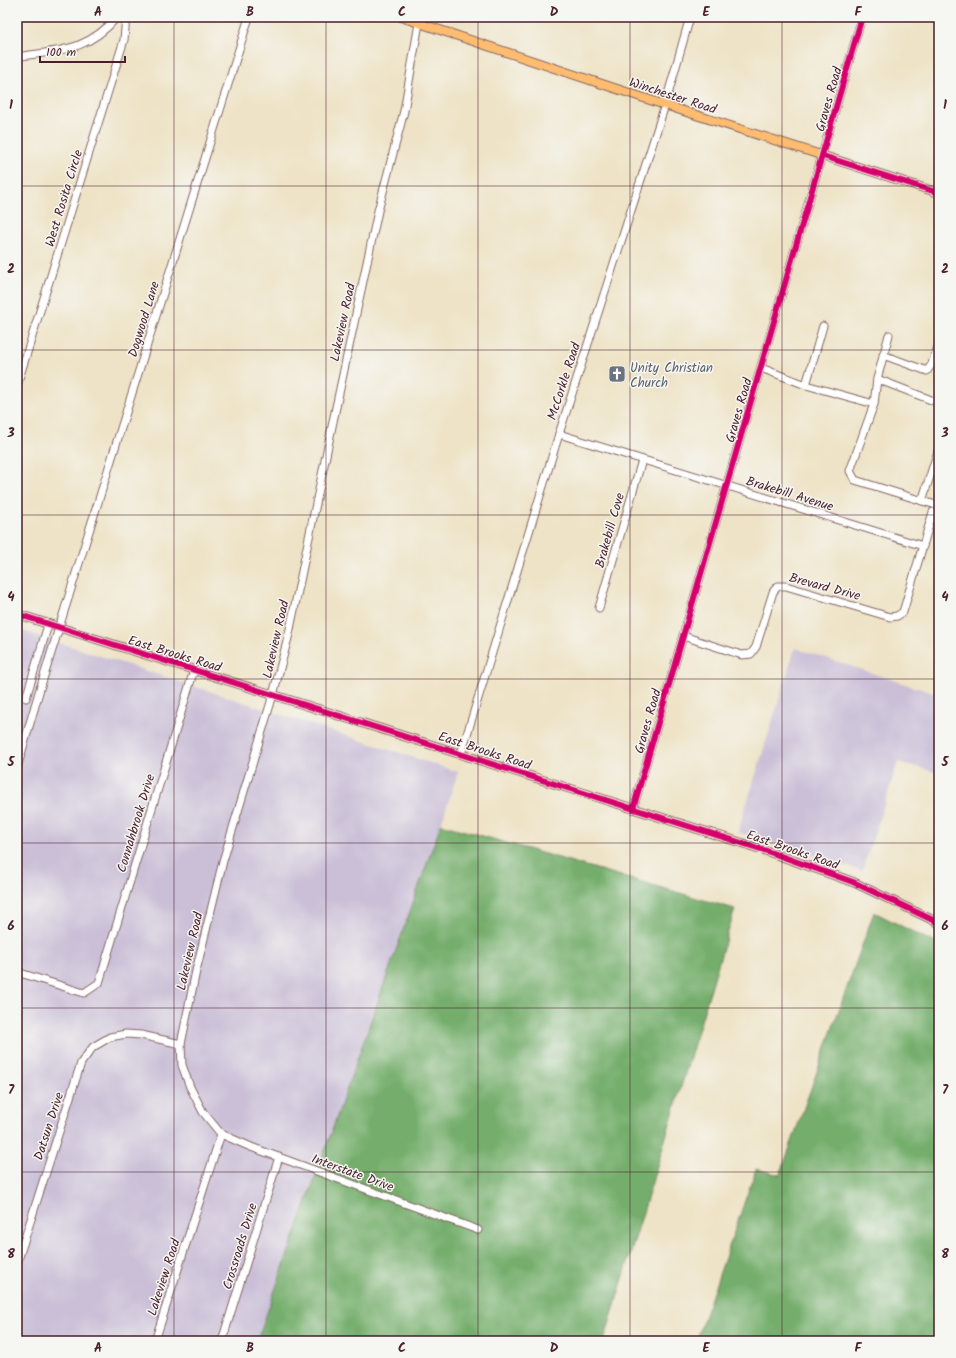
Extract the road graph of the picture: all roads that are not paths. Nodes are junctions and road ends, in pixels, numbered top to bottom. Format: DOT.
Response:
graph roads {
  1 [pos="117,17"];
  2 [pos="126,17"];
  3 [pos="249,17"];
  4 [pos="401,17"];
  5 [pos="690,17"];
  6 [pos="862,17"];
  7 [pos="419,20"];
  8 [pos="17,57"];
  9 [pos="665,105"];
  10 [pos="823,156"];
  11 [pos="939,194"];
  12 [pos="823,326"];
  13 [pos="889,335"];
  14 [pos="939,344"];
  15 [pos="883,355"];
  16 [pos="761,368"];
  17 [pos="877,379"];
  18 [pos="17,385"];
  19 [pos="806,385"];
  20 [pos="939,403"];
  21 [pos="874,404"];
  22 [pos="559,434"];
  23 [pos="939,448"];
  24 [pos="642,460"];
  25 [pos="727,486"];
  26 [pos="922,501"];
  27 [pos="939,506"];
  28 [pos="933,512"];
  29 [pos="923,546"];
  30 [pos="599,608"];
  31 [pos="17,614"];
  32 [pos="48,625"];
  33 [pos="59,628"];
  34 [pos="683,636"];
  35 [pos="42,645"];
  36 [pos="53,648"];
  37 [pos="194,670"];
  38 [pos="273,695"];
  39 [pos="26,698"];
  40 [pos="461,754"];
  41 [pos="17,768"];
  42 [pos="633,809"];
  43 [pos="939,924"];
  44 [pos="17,972"];
  45 [pos="181,1044"];
  46 [pos="221,1134"];
  47 [pos="279,1157"];
  48 [pos="478,1230"];
  49 [pos="17,1263"];
  50 [pos="155,1341"];
  51 [pos="222,1341"];
  1 -- 8 [label="street"];
  2 -- 18 [label="street, West Rosita Circle"];
  3 -- 33 [label="street, Dogwood Lane"];
  4 -- 7 [label="main road, Winchester Road"];
  5 -- 9 [label="street, McCorkle Road"];
  6 -- 10 [label="street, Graves Road"];
  7 -- 9 [label="main road, Winchester Road"];
  7 -- 38 [label="street, Lakeview Road"];
  9 -- 10 [label="main road, Winchester Road"];
  9 -- 22 [label="street, McCorkle Road"];
  10 -- 11 [label="main road, Winchester Road"];
  10 -- 16 [label="street, Graves Road"];
  12 -- 19 [label="street"];
  13 -- 15 [label="street"];
  14 -- 15 [label="street"];
  15 -- 17 [label="street"];
  16 -- 19 [label="street"];
  16 -- 25 [label="street, Graves Road"];
  17 -- 20 [label="street"];
  17 -- 21 [label="street"];
  19 -- 21 [label="street"];
  21 -- 26 [label="street"];
  22 -- 24 [label="street, Brakebill Avenue"];
  22 -- 40 [label="street, McCorkle Road"];
  23 -- 26 [label="street"];
  24 -- 25 [label="street, Brakebill Avenue"];
  24 -- 30 [label="street, Brakebill Cove"];
  25 -- 29 [label="street, Brakebill Avenue"];
  25 -- 34 [label="street, Graves Road"];
  26 -- 27 [label="street"];
  28 -- 29 [label="street, Brevard Drive"];
  29 -- 34 [label="street, Brevard Drive"];
  31 -- 32 [label="main road, East Brooks Road"];
  32 -- 33 [label="main road, East Brooks Road"];
  32 -- 35 [label="street"];
  33 -- 36 [label="street, Dogwood Lane"];
  33 -- 37 [label="main road, East Brooks Road"];
  34 -- 42 [label="street, Graves Road"];
  35 -- 36 [label="street"];
  35 -- 39 [label="street"];
  36 -- 41 [label="street, Dogwood Lane"];
  37 -- 38 [label="main road, East Brooks Road"];
  37 -- 44 [label="street, Connahbrook Drive"];
  38 -- 40 [label="main road, East Brooks Road"];
  38 -- 45 [label="street, Lakeview Road"];
  40 -- 42 [label="main road, East Brooks Road"];
  42 -- 43 [label="main road, East Brooks Road"];
  45 -- 46 [label="street, Lakeview Road"];
  45 -- 49 [label="street, Datsun Drive"];
  46 -- 47 [label="street, Interstate Drive"];
  46 -- 50 [label="street, Lakeview Road"];
  47 -- 48 [label="street, Interstate Drive"];
  47 -- 51 [label="street, Crossroads Drive"];
}
